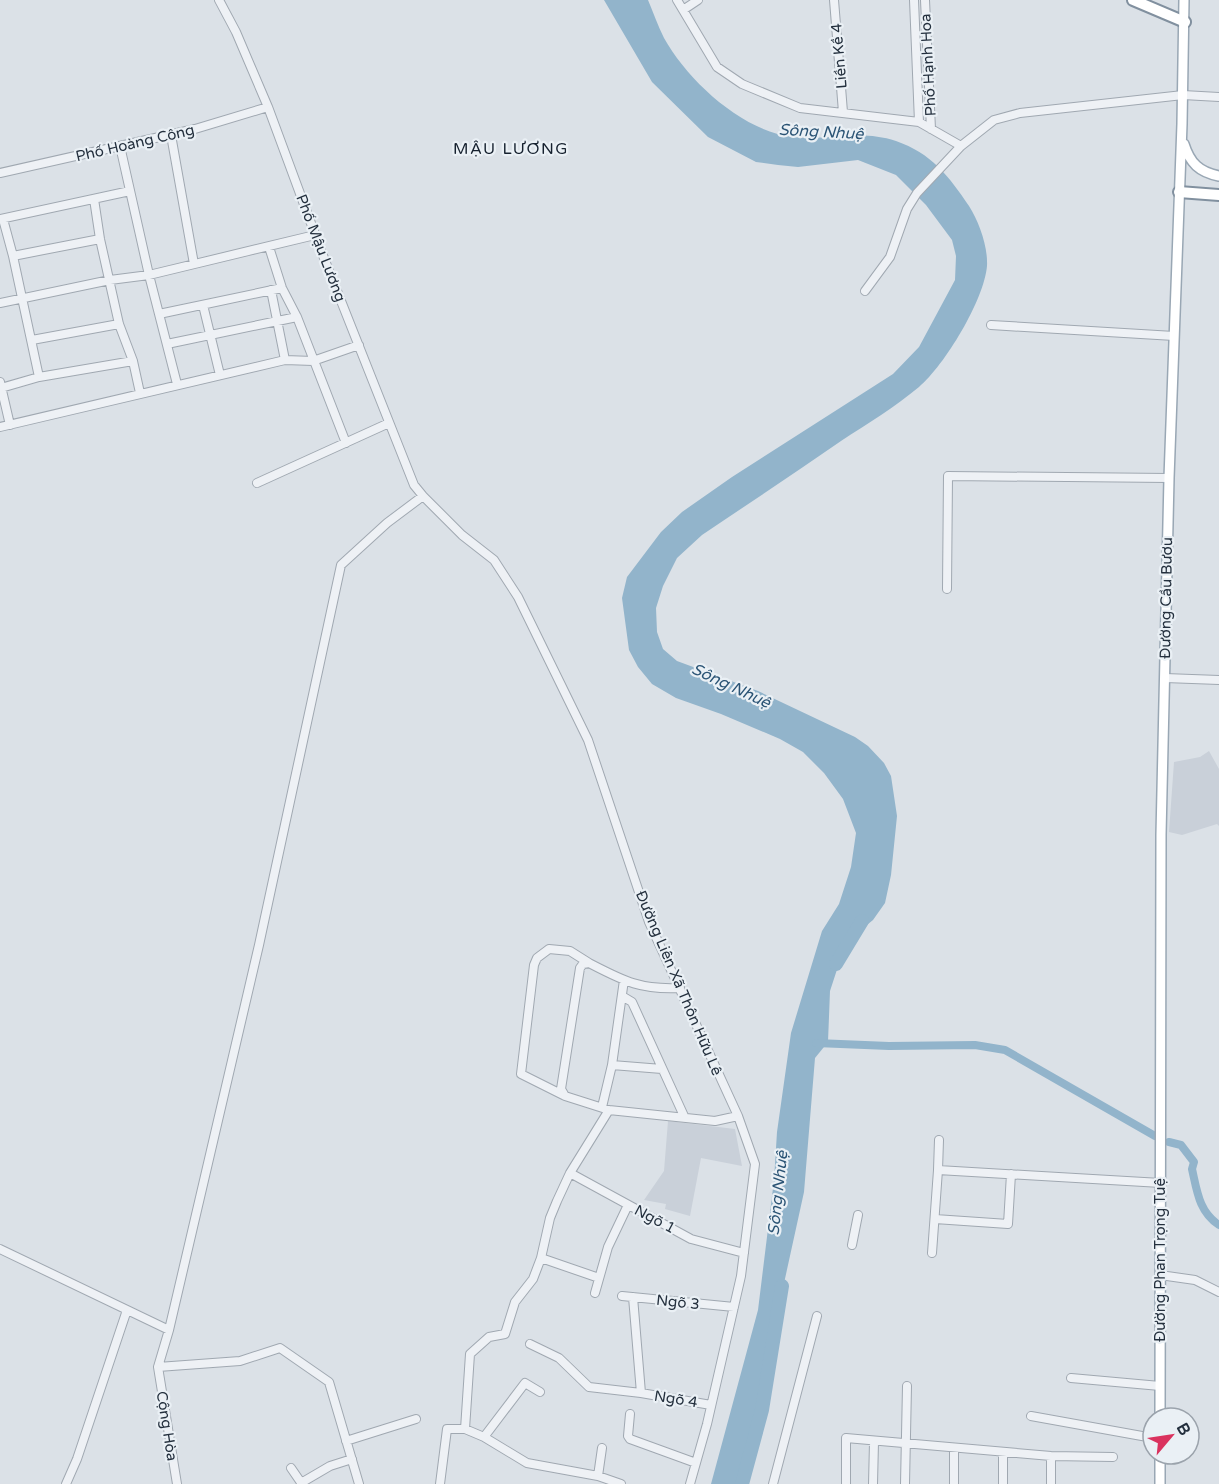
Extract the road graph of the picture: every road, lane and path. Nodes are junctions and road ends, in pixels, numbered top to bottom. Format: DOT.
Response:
graph roads {
  1 [pos="219,0"];
  2 [pos="677,0"];
  3 [pos="698,0"];
  4 [pos="834,0"];
  5 [pos="914,0"];
  6 [pos="926,0"];
  7 [pos="1132,0"];
  8 [pos="1184,0"];
  9 [pos="683,10"];
  10 [pos="1185,22"];
  11 [pos="1183,95"];
  12 [pos="1219,97"];
  13 [pos="268,107"];
  14 [pos="843,112"];
  15 [pos="919,122"];
  16 [pos="931,129"];
  17 [pos="171,135"];
  18 [pos="1182,135"];
  19 [pos="120,146"];
  20 [pos="961,146"];
  21 [pos="0,173"];
  22 [pos="1219,176"];
  23 [pos="130,191"];
  24 [pos="1179,192"];
  25 [pos="1219,195"];
  26 [pos="94,199"];
  27 [pos="1,219"];
  28 [pos="315,235"];
  29 [pos="100,239"];
  30 [pos="269,247"];
  31 [pos="13,256"];
  32 [pos="194,264"];
  33 [pos="149,275"];
  34 [pos="110,280"];
  35 [pos="282,288"];
  36 [pos="272,290"];
  37 [pos="866,291"];
  38 [pos="22,298"];
  39 [pos="0,303"];
  40 [pos="203,305"];
  41 [pos="159,314"];
  42 [pos="297,317"];
  43 [pos="277,322"];
  44 [pos="119,324"];
  45 [pos="991,325"];
  46 [pos="209,336"];
  47 [pos="1174,336"];
  48 [pos="32,340"];
  49 [pos="167,344"];
  50 [pos="359,345"];
  51 [pos="285,360"];
  52 [pos="133,361"];
  53 [pos="313,361"];
  54 [pos="220,375"];
  55 [pos="39,377"];
  56 [pos="177,384"];
  57 [pos="1,385"];
  58 [pos="140,393"];
  59 [pos="389,423"];
  60 [pos="10,424"];
  61 [pos="0,427"];
  62 [pos="346,443"];
  63 [pos="1169,478"];
  64 [pos="257,483"];
  65 [pos="423,496"];
  66 [pos="947,589"];
  67 [pos="1165,678"];
  68 [pos="1219,680"];
  69 [pos="589,963"];
  70 [pos="624,980"];
  71 [pos="680,988"];
  72 [pos="622,996"];
  73 [pos="612,1065"];
  74 [pos="662,1069"];
  75 [pos="565,1095"];
  76 [pos="1161,1102"];
  77 [pos="606,1108"];
  78 [pos="684,1116"];
  79 [pos="738,1116"];
  80 [pos="939,1140"];
  81 [pos="938,1170"];
  82 [pos="570,1173"];
  83 [pos="1011,1174"];
  84 [pos="1161,1183"];
  85 [pos="628,1205"];
  86 [pos="858,1215"];
  87 [pos="935,1220"];
  88 [pos="852,1245"];
  89 [pos="0,1250"];
  90 [pos="744,1253"];
  91 [pos="932,1254"];
  92 [pos="541,1257"];
  93 [pos="1160,1275"];
  94 [pos="599,1278"];
  95 [pos="1219,1292"];
  96 [pos="595,1293"];
  97 [pos="622,1296"];
  98 [pos="633,1297"];
  99 [pos="734,1307"];
  100 [pos="127,1310"];
  101 [pos="817,1316"];
  102 [pos="169,1330"];
  103 [pos="530,1344"];
  104 [pos="158,1367"];
  105 [pos="1071,1378"];
  106 [pos="907,1386"];
  107 [pos="1160,1386"];
  108 [pos="540,1392"];
  109 [pos="641,1393"];
  110 [pos="711,1405"];
  111 [pos="1160,1406"];
  112 [pos="630,1414"];
  113 [pos="1031,1416"];
  114 [pos="416,1419"];
  115 [pos="465,1430"];
  116 [pos="1141,1436"];
  117 [pos="484,1437"];
  118 [pos="346,1441"];
  119 [pos="874,1442"];
  120 [pos="906,1444"];
  121 [pos="602,1448"];
  122 [pos="954,1448"];
  123 [pos="1003,1452"];
  124 [pos="1052,1456"];
  125 [pos="1113,1457"];
  126 [pos="352,1459"];
  127 [pos="696,1463"];
  128 [pos="1160,1466"];
  129 [pos="291,1468"];
  130 [pos="598,1476"];
  131 [pos="66,1484"];
  132 [pos="177,1484"];
  133 [pos="302,1484"];
  134 [pos="359,1484"];
  135 [pos="440,1484"];
  136 [pos="621,1484"];
  137 [pos="690,1484"];
  138 [pos="773,1484"];
  139 [pos="846,1484"];
  140 [pos="873,1484"];
  141 [pos="905,1484"];
  142 [pos="954,1484"];
  143 [pos="1003,1484"];
  144 [pos="1051,1484"];
  145 [pos="1160,1484"];
  1 -- 13 [label="street, Phố Mậu Lương"];
  2 -- 9 [label="street"];
  3 -- 9 [label="street"];
  4 -- 14 [label="street, Liền Kề 4"];
  5 -- 15 [label="street, Phố Hạnh Hoa"];
  6 -- 16 [label="street, Phố Hạnh Hoa"];
  7 -- 10 [label="highway"];
  8 -- 10 [label="main road, Đường Cầu Bươu"];
  9 -- 14 [label="street"];
  10 -- 11 [label="main road, Đường Cầu Bươu"];
  11 -- 12 [label="street"];
  11 -- 18 [label="main road, Đường Cầu Bươu"];
  11 -- 20 [label="street"];
  13 -- 17 [label="street, Phố Hoàng Công"];
  13 -- 28 [label="street, Phố Mậu Lương"];
  14 -- 15 [label="street"];
  15 -- 16 [label="street"];
  16 -- 20 [label="street"];
  17 -- 19 [label="street, Phố Hoàng Công"];
  17 -- 32 [label="street"];
  18 -- 22 [label="main road"];
  18 -- 24 [label="main road, Đường Cầu Bươu"];
  19 -- 21 [label="street, Phố Hoàng Công"];
  19 -- 23 [label="street"];
  20 -- 37 [label="street"];
  23 -- 26 [label="street"];
  23 -- 33 [label="street"];
  24 -- 25 [label="highway"];
  24 -- 47 [label="main road, Đường Cầu Bươu"];
  26 -- 27 [label="street"];
  26 -- 29 [label="street"];
  27 -- 31 [label="street"];
  28 -- 30 [label="street"];
  28 -- 50 [label="street, Phố Mậu Lương"];
  29 -- 31 [label="street"];
  29 -- 34 [label="street"];
  30 -- 32 [label="street"];
  30 -- 35 [label="street"];
  31 -- 38 [label="street"];
  32 -- 33 [label="street"];
  33 -- 34 [label="street"];
  33 -- 41 [label="street"];
  34 -- 38 [label="street"];
  34 -- 44 [label="street"];
  35 -- 36 [label="street"];
  35 -- 42 [label="street"];
  36 -- 40 [label="street"];
  36 -- 43 [label="street"];
  38 -- 39 [label="street"];
  38 -- 48 [label="street"];
  40 -- 41 [label="street"];
  40 -- 46 [label="street"];
  41 -- 49 [label="street"];
  42 -- 43 [label="street"];
  42 -- 53 [label="street"];
  43 -- 46 [label="street"];
  43 -- 51 [label="street"];
  44 -- 48 [label="street"];
  44 -- 52 [label="street"];
  45 -- 47 [label="street"];
  46 -- 49 [label="street"];
  46 -- 54 [label="street"];
  47 -- 63 [label="main road, Đường Cầu Bươu"];
  48 -- 55 [label="street"];
  49 -- 56 [label="street"];
  50 -- 53 [label="street"];
  50 -- 59 [label="street, Phố Mậu Lương"];
  51 -- 53 [label="street"];
  51 -- 54 [label="street"];
  52 -- 55 [label="street"];
  52 -- 58 [label="street"];
  53 -- 62 [label="street"];
  54 -- 56 [label="street"];
  55 -- 57 [label="street"];
  56 -- 58 [label="street"];
  57 -- 60 [label="street"];
  58 -- 60 [label="street"];
  59 -- 62 [label="street"];
  59 -- 65 [label="street, Phố Mậu Lương"];
  60 -- 61 [label="street"];
  62 -- 64 [label="street"];
  63 -- 66 [label="street"];
  63 -- 67 [label="main road, Đường Cầu Bươu"];
  65 -- 71 [label="street, Đường Liên Xã Thôn Hữu Lê"];
  65 -- 102 [label="street"];
  67 -- 68 [label="street"];
  67 -- 76 [label="main road, Đường Cầu Bươu"];
  69 -- 70 [label="street"];
  69 -- 75 [label="street"];
  69 -- 75 [label="street"];
  70 -- 71 [label="street"];
  70 -- 72 [label="street"];
  71 -- 79 [label="street, Đường Liên Xã Thôn Hữu Lê"];
  72 -- 73 [label="street"];
  72 -- 74 [label="street"];
  73 -- 74 [label="street"];
  73 -- 77 [label="street"];
  74 -- 78 [label="street"];
  75 -- 77 [label="street"];
  76 -- 84 [label="main road, Đường Phan Trọng Tuệ"];
  77 -- 78 [label="street"];
  77 -- 82 [label="street"];
  78 -- 79 [label="street"];
  79 -- 90 [label="street, Đường Liên Xã Thôn Hữu Lê"];
  80 -- 81 [label="street"];
  81 -- 83 [label="street"];
  81 -- 87 [label="street"];
  82 -- 85 [label="street, Ngõ 1"];
  82 -- 92 [label="street"];
  83 -- 84 [label="street"];
  83 -- 87 [label="street"];
  84 -- 93 [label="main road, Đường Phan Trọng Tuệ"];
  85 -- 90 [label="street, Ngõ 1"];
  85 -- 94 [label="street"];
  86 -- 88 [label="street"];
  87 -- 91 [label="street"];
  89 -- 100 [label="street"];
  90 -- 99 [label="street, Đường Liên Xã Thôn Hữu Lê"];
  92 -- 94 [label="street"];
  92 -- 115 [label="street"];
  93 -- 95 [label="street"];
  93 -- 107 [label="main road, Đường Phan Trọng Tuệ"];
  94 -- 96 [label="street"];
  97 -- 98 [label="street, Ngõ 3"];
  98 -- 99 [label="street, Ngõ 3"];
  98 -- 109 [label="street"];
  99 -- 110 [label="street, Đường Liên Xã Thôn Hữu Lê"];
  100 -- 102 [label="street"];
  100 -- 131 [label="street"];
  101 -- 138 [label="street"];
  102 -- 104 [label="street"];
  103 -- 109 [label="street, Ngõ 4"];
  104 -- 118 [label="street"];
  104 -- 132 [label="street, Cộng Hòa"];
  105 -- 107 [label="street"];
  106 -- 120 [label="street"];
  107 -- 111 [label="main road, Đường Phan Trọng Tuệ"];
  108 -- 117 [label="street"];
  109 -- 110 [label="street, Ngõ 4"];
  110 -- 127 [label="street, Đường Liên Xã Thôn Hữu Lê"];
  112 -- 127 [label="street"];
  113 -- 116 [label="street"];
  114 -- 118 [label="street"];
  115 -- 117 [label="street"];
  115 -- 135 [label="street"];
  117 -- 130 [label="street"];
  118 -- 126 [label="street"];
  119 -- 120 [label="street"];
  119 -- 139 [label="street"];
  119 -- 140 [label="street"];
  120 -- 122 [label="street"];
  120 -- 141 [label="street"];
  121 -- 130 [label="street"];
  122 -- 123 [label="street"];
  122 -- 142 [label="street"];
  123 -- 124 [label="street"];
  123 -- 143 [label="street"];
  124 -- 125 [label="street"];
  124 -- 144 [label="street"];
  126 -- 133 [label="street"];
  126 -- 134 [label="street"];
  127 -- 137 [label="street, Đường Liên Xã Thôn Hữu Lê"];
  128 -- 145 [label="main road"];
  129 -- 133 [label="street"];
  130 -- 136 [label="street"];
}
